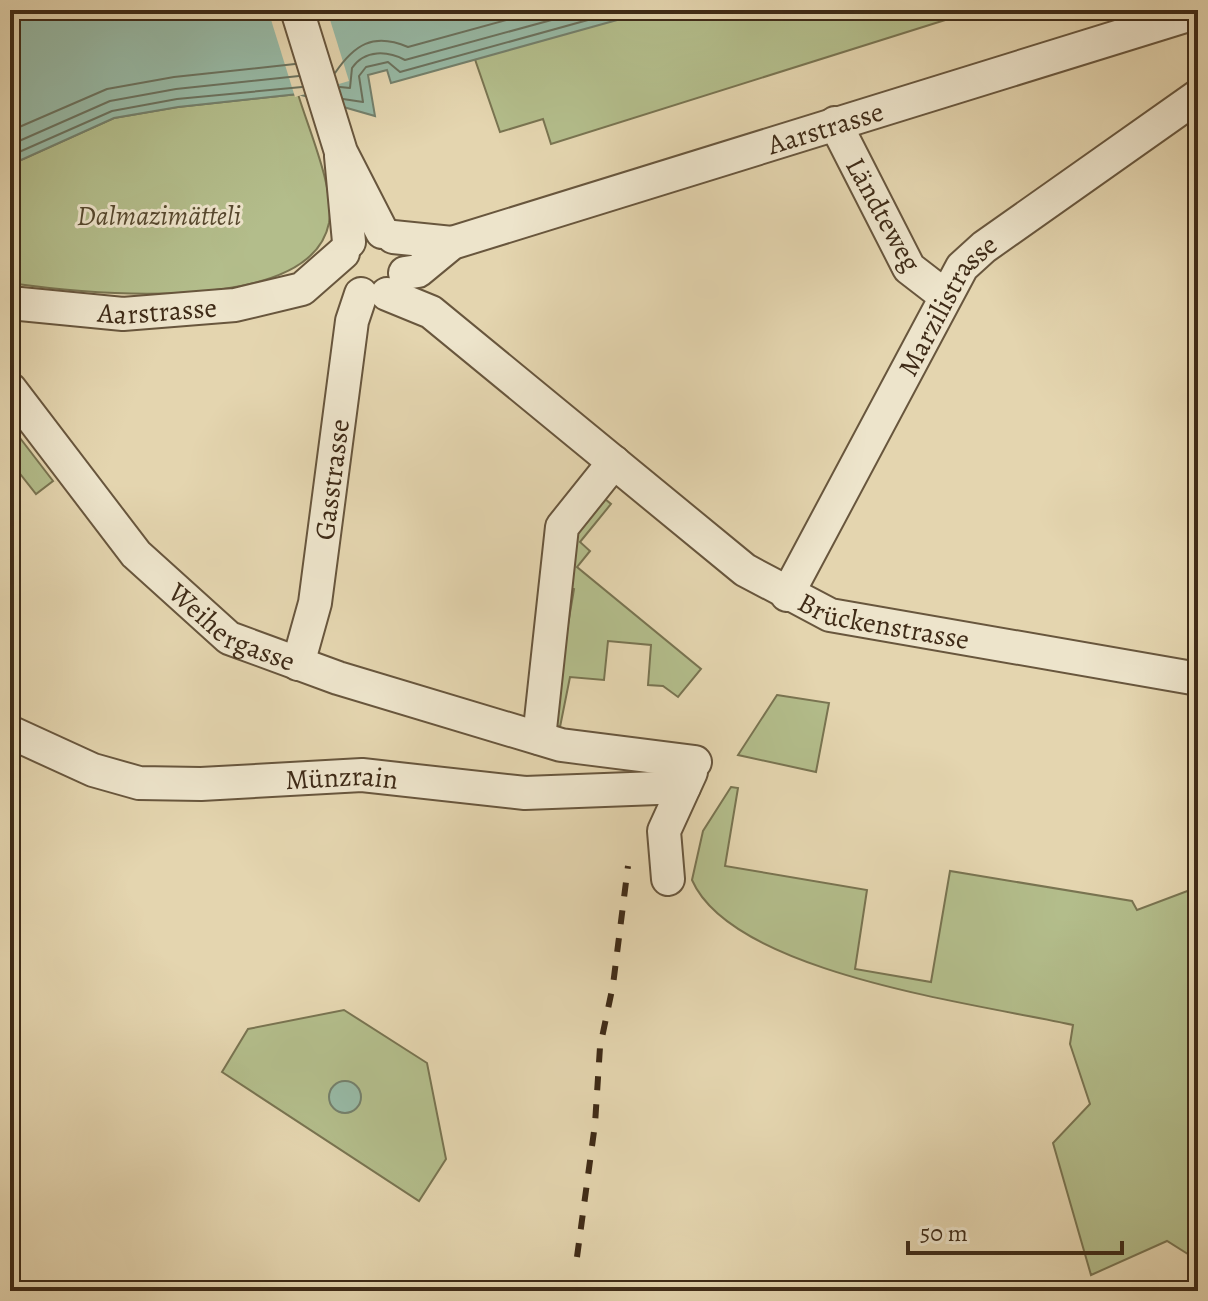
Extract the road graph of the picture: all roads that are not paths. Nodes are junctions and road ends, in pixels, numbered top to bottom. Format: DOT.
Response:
graph roads {
  1 [pos="297,10"];
  2 [pos="1198,12"];
  3 [pos="1198,96"];
  4 [pos="835,123"];
  5 [pos="341,152"];
  6 [pos="388,234"];
  7 [pos="452,243"];
  8 [pos="346,248"];
  9 [pos="385,285"];
  10 [pos="302,289"];
  11 [pos="944,295"];
  12 [pos="10,303"];
  13 [pos="10,389"];
  14 [pos="614,462"];
  15 [pos="787,595"];
  16 [pos="298,664"];
  17 [pos="1198,679"];
  18 [pos="10,732"];
  19 [pos="539,738"];
  20 [pos="694,766"];
  21 [pos="668,879"];
  1 -- 5 [label="street"];
  2 -- 4 [label="street, Aarstrasse"];
  3 -- 11 [label="street, Marzilistrasse"];
  4 -- 7 [label="street, Aarstrasse"];
  4 -- 11 [label="street, Ländteweg"];
  5 -- 6 [label="street"];
  5 -- 8 [label="street"];
  6 -- 7 [label="street, Aarstrasse"];
  6 -- 8 [label="street"];
  6 -- 9 [label="street"];
  7 -- 9 [label="street, Aarstrasse"];
  8 -- 9 [label="street"];
  8 -- 10 [label="street, Aarstrasse"];
  9 -- 10 [label="street, Aarstrasse"];
  9 -- 14 [label="street, Brückenstrasse"];
  9 -- 16 [label="street, Gasstrasse"];
  10 -- 12 [label="street, Aarstrasse"];
  11 -- 15 [label="street, Marzilistrasse"];
  13 -- 16 [label="street, Weihergasse"];
  14 -- 15 [label="street, Brückenstrasse"];
  14 -- 19 [label="street"];
  15 -- 17 [label="street, Brückenstrasse"];
  16 -- 19 [label="street, Weihergasse"];
  18 -- 20 [label="street, Münzrain"];
  19 -- 20 [label="street, Weihergasse"];
  20 -- 21 [label="street"];
}
